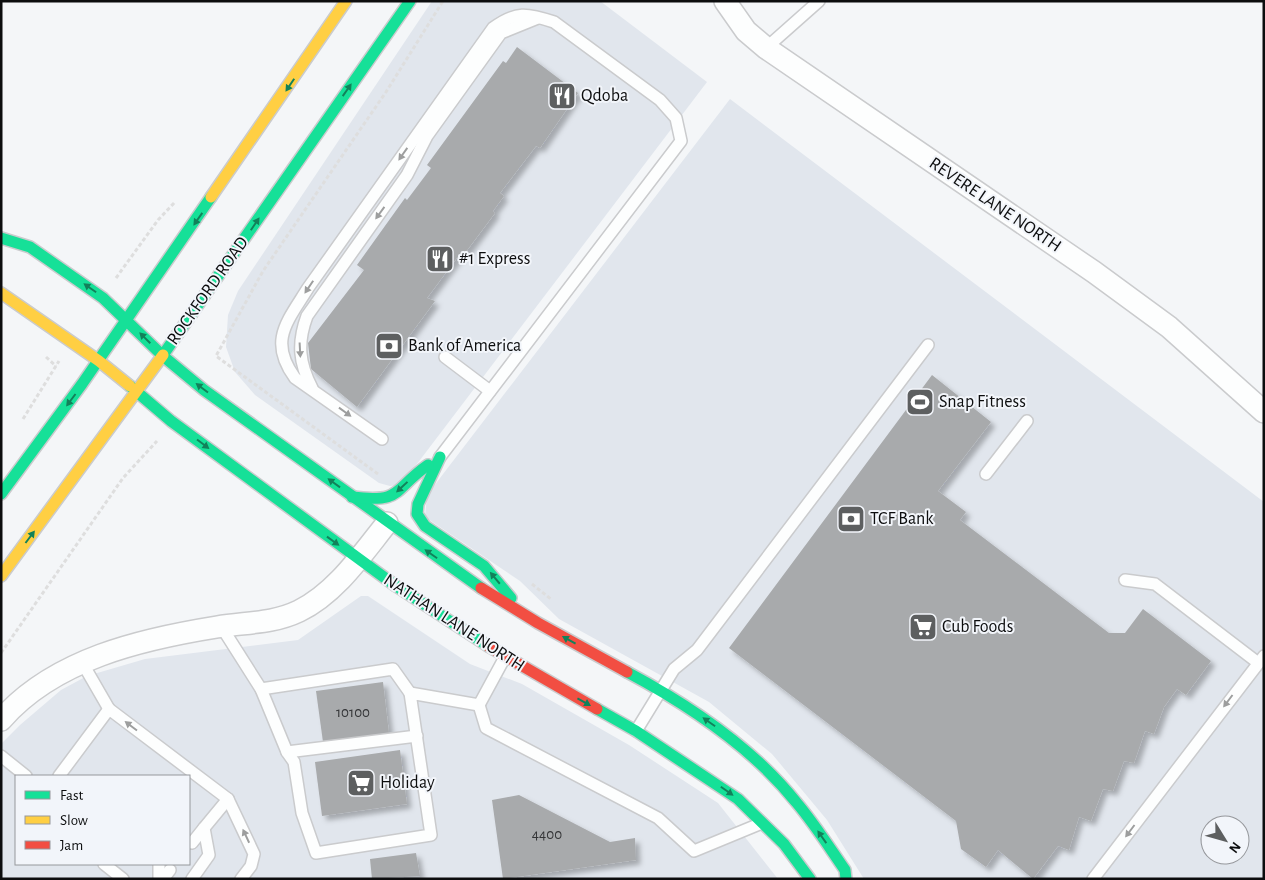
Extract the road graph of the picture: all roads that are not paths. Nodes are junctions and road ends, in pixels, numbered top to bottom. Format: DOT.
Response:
graph roads {
  1 [pos="346,1"];
  2 [pos="410,1"];
  3 [pos="725,1"];
  4 [pos="819,1"];
  5 [pos="539,17"];
  6 [pos="766,48"];
  7 [pos="1,238"];
  8 [pos="1,293"];
  9 [pos="127,320"];
  10 [pos="928,345"];
  11 [pos="163,356"];
  12 [pos="445,357"];
  13 [pos="99,360"];
  14 [pos="312,389"];
  15 [pos="490,391"];
  16 [pos="137,393"];
  17 [pos="1264,412"];
  18 [pos="1027,421"];
  19 [pos="382,439"];
  20 [pos="440,457"];
  21 [pos="986,474"];
  22 [pos="1,494"];
  23 [pos="352,497"];
  24 [pos="387,523"];
  25 [pos="358,559"];
  26 [pos="1,576"];
  27 [pos="1125,580"];
  28 [pos="526,616"];
  29 [pos="221,626"];
  30 [pos="505,657"];
  31 [pos="1260,659"];
  32 [pos="83,664"];
  33 [pos="261,689"];
  34 [pos="662,690"];
  35 [pos="410,693"];
  36 [pos="479,705"];
  37 [pos="109,709"];
  38 [pos="1,720"];
  39 [pos="636,731"];
  40 [pos="417,736"];
  41 [pos="287,752"];
  42 [pos="1,756"];
  43 [pos="25,775"];
  44 [pos="59,775"];
  45 [pos="228,799"];
  46 [pos="762,823"];
  47 [pos="204,828"];
  48 [pos="190,837"];
  49 [pos="105,865"];
  50 [pos="123,879"];
  51 [pos="192,879"];
  52 [pos="241,879"];
  53 [pos="810,879"];
  54 [pos="846,879"];
  55 [pos="1093,879"];
  1 -- 9 [label="street, one-way"];
  11 -- 2 [label="street, ROCKFORD ROAD, one-way"];
  3 -- 6 [label="street, REVERE LANE NORTH"];
  4 -- 6 [label="lane"];
  5 -- 14 [label="lane, one-way"];
  5 -- 14 [label="lane, one-way"];
  5 -- 15 [label="lane"];
  6 -- 17 [label="street, REVERE LANE NORTH"];
  9 -- 7 [label="street, one-way"];
  8 -- 13 [label="street, NATHAN LANE NORTH"];
  11 -- 9 [label="street, one-way"];
  9 -- 13 [label="street"];
  10 -- 34 [label="lane"];
  11 -- 16 [label="street, ROCKFORD ROAD"];
  23 -- 11 [label="street, one-way"];
  12 -- 15 [label="lane"];
  13 -- 16 [label="street, NATHAN LANE NORTH"];
  13 -- 22 [label="street, one-way"];
  14 -- 19 [label="lane, one-way"];
  15 -- 20 [label="lane"];
  16 -- 25 [label="street, NATHAN LANE NORTH, one-way"];
  26 -- 16 [label="street, ROCKFORD ROAD, one-way"];
  18 -- 21 [label="lane"];
  20 -- 23 [label="street, one-way"];
  28 -- 20 [label="street, one-way"];
  23 -- 24 [label="street"];
  24 -- 25 [label="street"];
  28 -- 24 [label="street, one-way"];
  25 -- 29 [label="street"];
  25 -- 30 [label="street, NATHAN LANE NORTH"];
  27 -- 31 [label="lane"];
  34 -- 28 [label="street, one-way"];
  29 -- 32 [label="street"];
  29 -- 33 [label="lane"];
  30 -- 36 [label="lane"];
  30 -- 39 [label="street, NATHAN LANE NORTH, one-way"];
  31 -- 55 [label="lane, one-way"];
  32 -- 37 [label="lane"];
  32 -- 38 [label="street"];
  33 -- 35 [label="lane"];
  33 -- 41 [label="lane"];
  34 -- 39 [label="lane"];
  54 -- 34 [label="street, one-way"];
  35 -- 36 [label="lane"];
  35 -- 40 [label="lane"];
  36 -- 46 [label="lane"];
  37 -- 44 [label="lane"];
  45 -- 37 [label="lane, one-way"];
  39 -- 46 [label="street, NATHAN LANE NORTH, one-way"];
  40 -- 41 [label="lane"];
  40 -- 41 [label="lane"];
  42 -- 43 [label="lane"];
  45 -- 47 [label="lane"];
  52 -- 45 [label="lane, one-way"];
  46 -- 53 [label="street, NATHAN LANE NORTH"];
  47 -- 48 [label="lane"];
  47 -- 51 [label="lane"];
  49 -- 50 [label="lane"];
}
